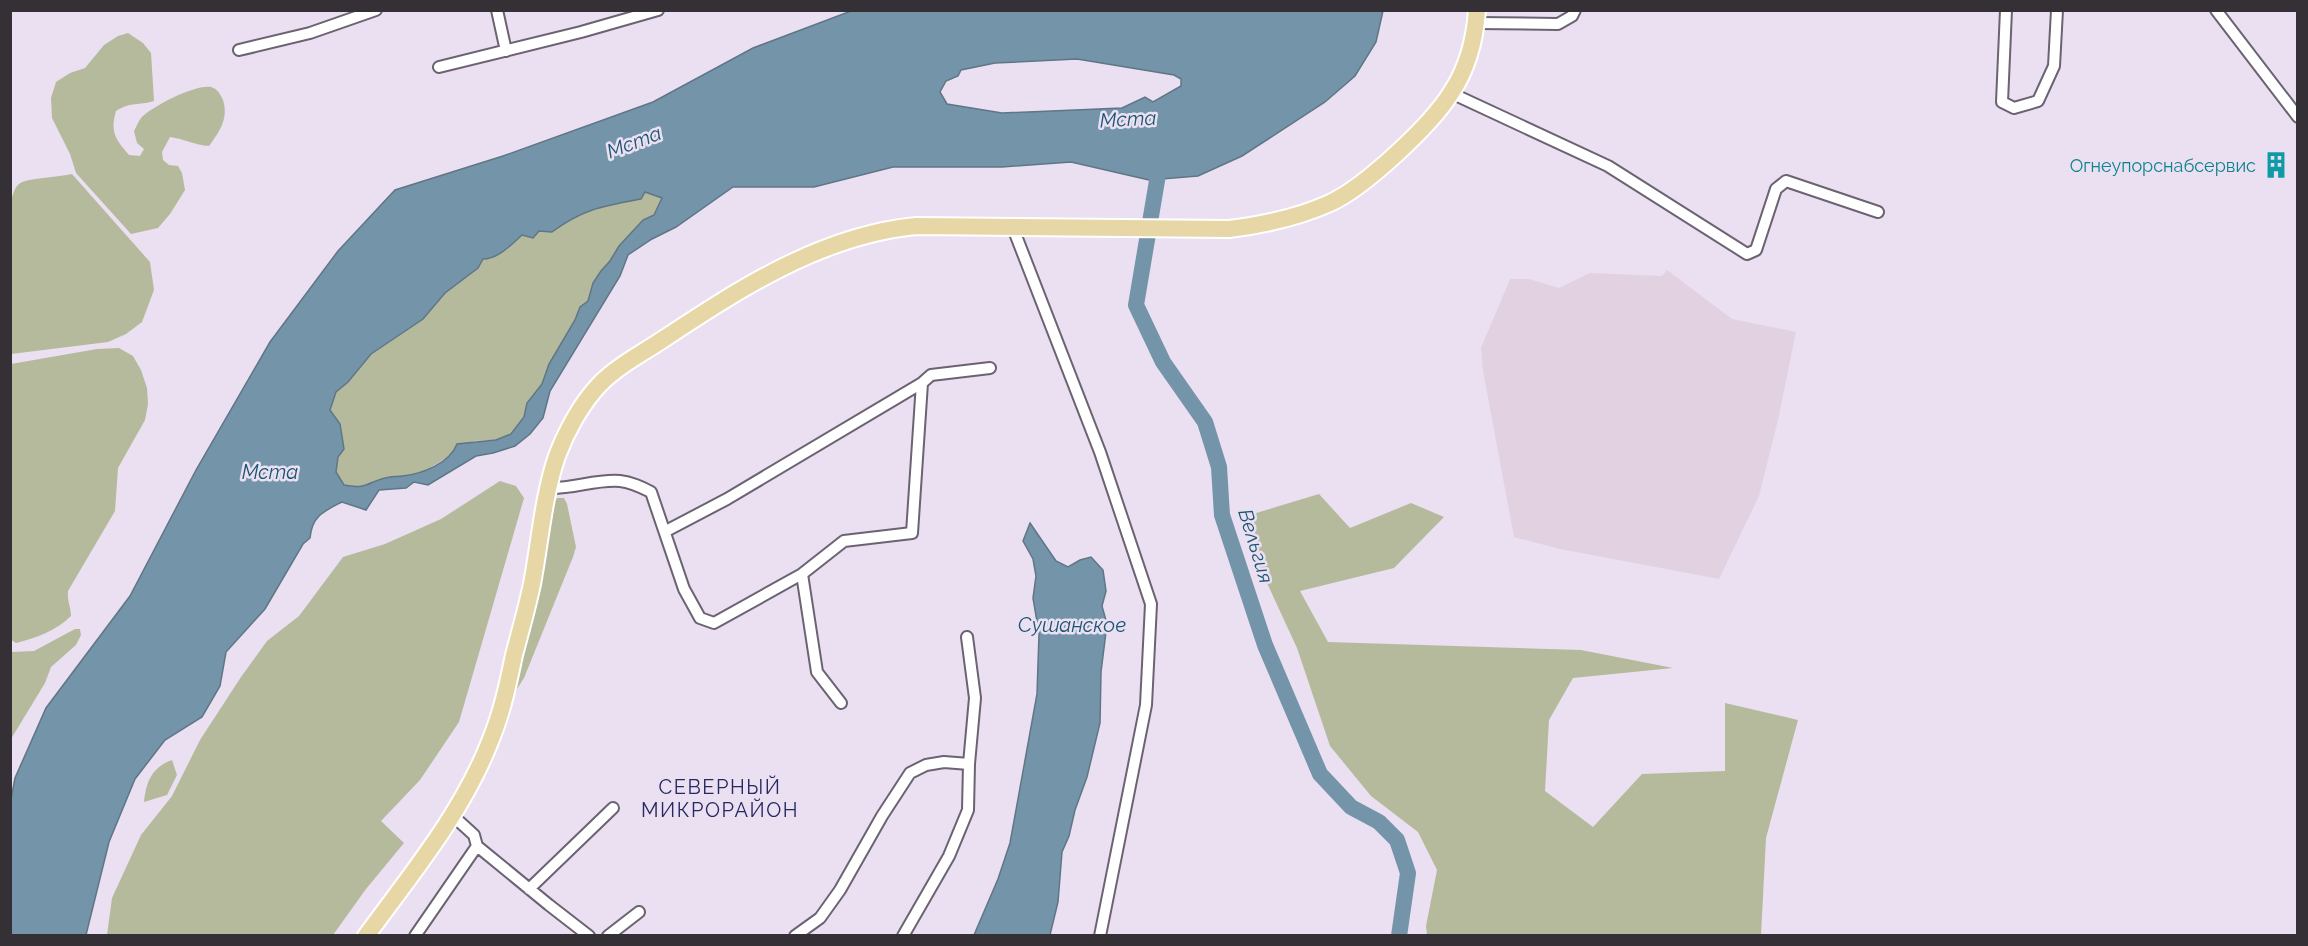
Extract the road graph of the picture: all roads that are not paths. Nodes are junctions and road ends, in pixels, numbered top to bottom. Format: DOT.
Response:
graph roads {
  1 [pos="376,10"];
  2 [pos="497,10"];
  3 [pos="658,10"];
  4 [pos="1575,10"];
  5 [pos="2006,10"];
  6 [pos="2057,10"];
  7 [pos="2216,10"];
  8 [pos="1476,16"];
  9 [pos="239,50"];
  10 [pos="506,51"];
  11 [pos="439,67"];
  12 [pos="1451,93"];
  13 [pos="2298,117"];
  14 [pos="1878,212"];
  15 [pos="1013,228"];
  16 [pos="990,368"];
  17 [pos="922,383"];
  18 [pos="548,494"];
  19 [pos="666,531"];
  20 [pos="802,574"];
  21 [pos="967,637"];
  22 [pos="841,703"];
  23 [pos="969,764"];
  24 [pos="613,808"];
  25 [pos="452,815"];
  26 [pos="477,846"];
  27 [pos="529,889"];
  28 [pos="639,912"];
  29 [pos="366,936"];
  30 [pos="415,936"];
  31 [pos="589,936"];
  32 [pos="608,936"];
  33 [pos="795,936"];
  34 [pos="903,936"];
  35 [pos="1100,936"];
  1 -- 9 [label="street"];
  2 -- 10 [label="street"];
  3 -- 10 [label="street"];
  4 -- 8 [label="street"];
  5 -- 6 [label="street"];
  7 -- 13 [label="street"];
  8 -- 12 [label="main road"];
  10 -- 11 [label="street"];
  12 -- 14 [label="street"];
  12 -- 15 [label="main road"];
  15 -- 18 [label="main road"];
  15 -- 35 [label="street"];
  16 -- 17 [label="street"];
  17 -- 19 [label="street"];
  17 -- 20 [label="street"];
  18 -- 19 [label="street"];
  18 -- 25 [label="main road"];
  19 -- 20 [label="street"];
  20 -- 22 [label="street"];
  21 -- 23 [label="street"];
  23 -- 33 [label="street"];
  23 -- 34 [label="street"];
  24 -- 27 [label="street"];
  25 -- 26 [label="street"];
  25 -- 29 [label="main road"];
  26 -- 27 [label="street"];
  26 -- 30 [label="street"];
  27 -- 31 [label="street"];
  28 -- 32 [label="street"];
}
